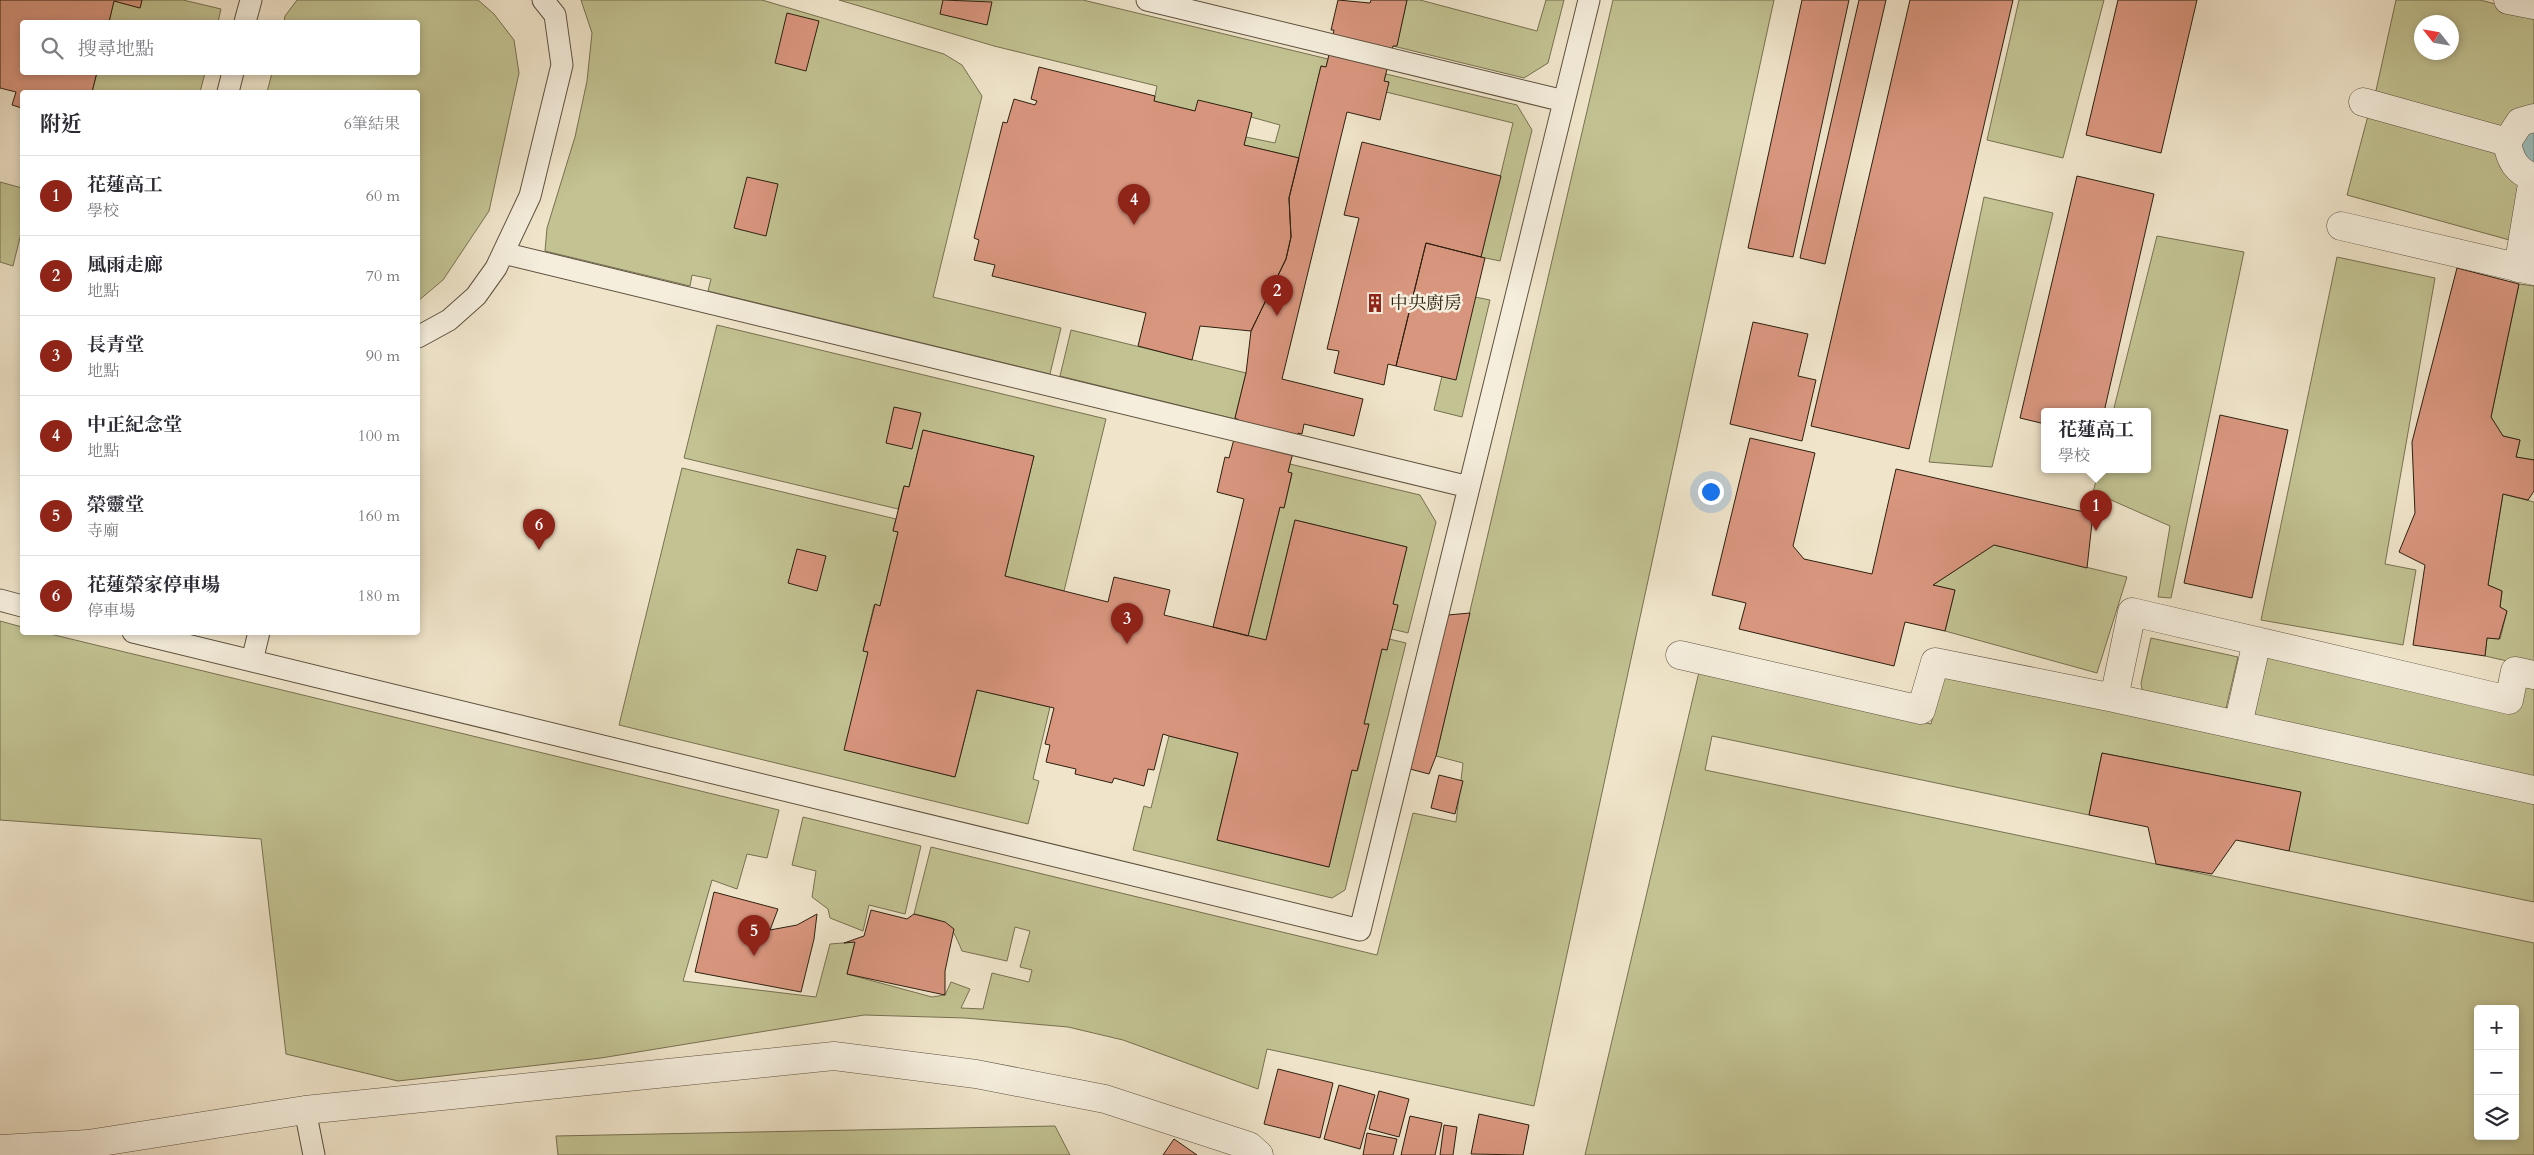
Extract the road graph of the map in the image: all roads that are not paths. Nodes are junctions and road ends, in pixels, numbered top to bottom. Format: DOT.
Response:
graph roads {
  1 [pos="251,0"];
  2 [pos="543,0"];
  3 [pos="1147,0"];
  4 [pos="1589,0"];
  5 [pos="2508,0"];
  6 [pos="2534,6"];
  7 [pos="246,20"];
  8 [pos="232,75"];
  9 [pos="228,90"];
  10 [pos="1564,101"];
  11 [pos="2364,102"];
  12 [pos="2534,118"];
  13 [pos="2507,142"];
  14 [pos="2533,178"];
  15 [pos="2340,226"];
  16 [pos="503,253"];
  17 [pos="2526,270"];
  18 [pos="420,336"];
  19 [pos="1469,486"];
  20 [pos="0,600"];
  21 [pos="20,605"];
  22 [pos="145,635"];
  23 [pos="258,635"];
  24 [pos="2257,642"];
  25 [pos="1680,655"];
  26 [pos="252,662"];
  27 [pos="2534,675"];
  28 [pos="2114,698"];
  29 [pos="2238,725"];
  30 [pos="2534,790"];
  31 [pos="305,1110"];
  32 [pos="0,1149"];
  33 [pos="314,1155"];
  34 [pos="1259,1155"];
  1 -- 7 [label="lane"];
  2 -- 16 [label="lane"];
  3 -- 10 [label="lane"];
  4 -- 10 [label="lane"];
  5 -- 6 [label="street"];
  8 -- 9 [label="lane"];
  10 -- 19 [label="lane"];
  11 -- 13 [label="street"];
  12 -- 13 [label="street"];
  13 -- 14 [label="street"];
  14 -- 17 [label="street"];
  15 -- 17 [label="street"];
  16 -- 18 [label="lane"];
  16 -- 19 [label="lane"];
  19 -- 26 [label="lane"];
  20 -- 21 [label="lane"];
  22 -- 26 [label="lane"];
  23 -- 26 [label="lane"];
  24 -- 27 [label="street"];
  24 -- 28 [label="street"];
  24 -- 29 [label="street"];
  25 -- 28 [label="street"];
  28 -- 29 [label="street"];
  29 -- 30 [label="street"];
  31 -- 32 [label="street"];
  31 -- 33 [label="lane"];
  31 -- 34 [label="street"];
}
